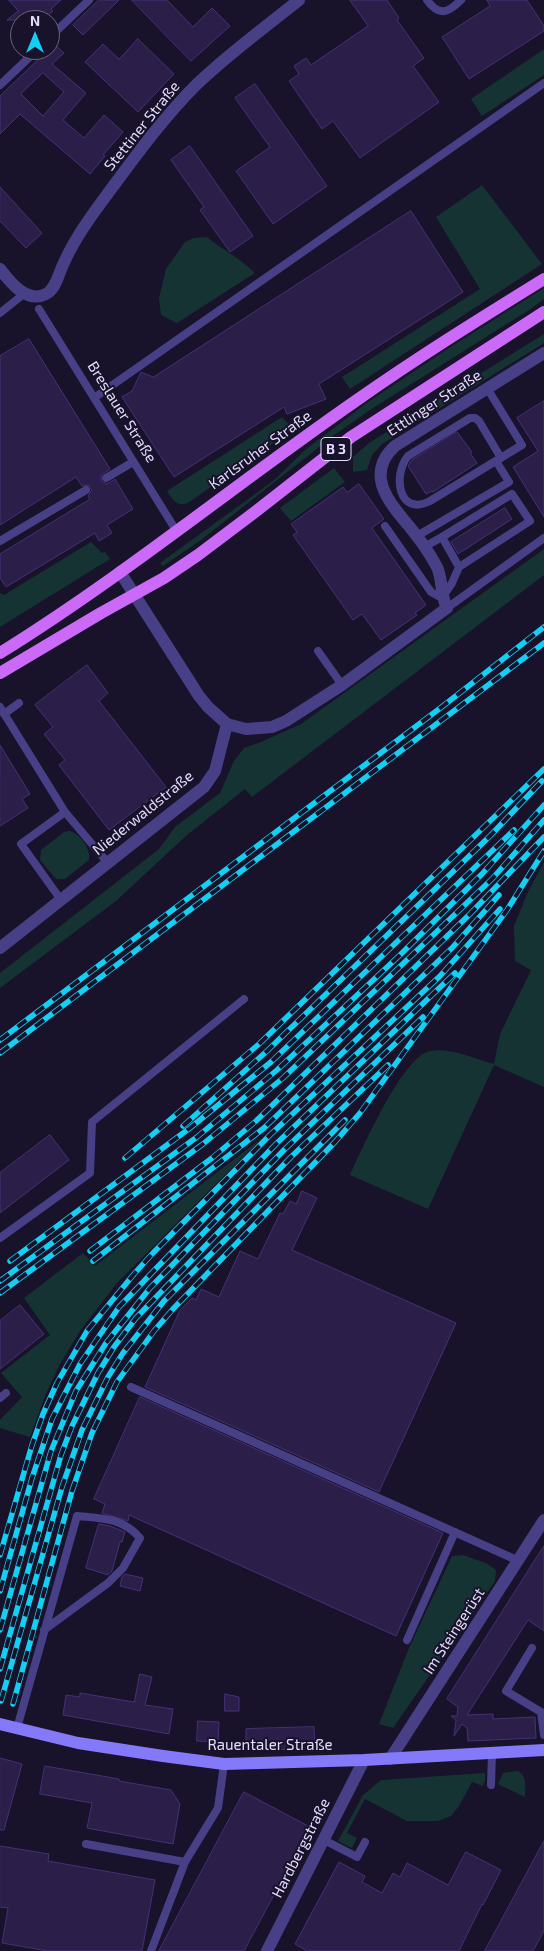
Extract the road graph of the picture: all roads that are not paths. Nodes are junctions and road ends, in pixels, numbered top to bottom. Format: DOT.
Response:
graph roads {
  1 [pos="89,0"];
  2 [pos="299,0"];
  3 [pos="427,0"];
  4 [pos="461,0"];
  5 [pos="60,28"];
  6 [pos="26,60"];
  7 [pos="544,83"];
  8 [pos="0,85"];
  9 [pos="0,269"];
  10 [pos="544,279"];
  11 [pos="25,293"];
  12 [pos="39,303"];
  13 [pos="1,309"];
  14 [pos="544,312"];
  15 [pos="544,353"];
  16 [pos="487,388"];
  17 [pos="94,398"];
  18 [pos="498,460"];
  19 [pos="133,462"];
  20 [pos="106,478"];
  21 [pos="86,490"];
  22 [pos="385,526"];
  23 [pos="177,532"];
  24 [pos="442,537"];
  25 [pos="544,538"];
  26 [pos="0,541"];
  27 [pos="421,542"];
  28 [pos="459,567"];
  29 [pos="120,572"];
  30 [pos="134,594"];
  31 [pos="444,603"];
  32 [pos="318,650"];
  33 [pos="0,652"];
  34 [pos="0,673"];
  35 [pos="342,685"];
  36 [pos="19,703"];
  37 [pos="2,711"];
  38 [pos="227,724"];
  39 [pos="65,812"];
  40 [pos="108,863"];
  41 [pos="61,900"];
  42 [pos="0,948"];
  43 [pos="244,999"];
  44 [pos="0,1238"];
  45 [pos="131,1387"];
  46 [pos="544,1520"];
  47 [pos="456,1532"];
  48 [pos="519,1561"];
  49 [pos="44,1630"];
  50 [pos="407,1640"];
  51 [pos="532,1648"];
  52 [pos="0,1724"];
  53 [pos="17,1728"];
  54 [pos="544,1735"];
  55 [pos="544,1750"];
  56 [pos="492,1753"];
  57 [pos="390,1759"];
  58 [pos="364,1760"];
  59 [pos="224,1764"];
  60 [pos="491,1785"];
  61 [pos="324,1840"];
  62 [pos="365,1842"];
  63 [pos="86,1844"];
  64 [pos="185,1862"];
  65 [pos="151,1951"];
  66 [pos="267,1951"];
  1 -- 5 [label="lane"];
  2 -- 12 [label="street, Stettiner Straße"];
  3 -- 4 [label="lane"];
  6 -- 8 [label="lane"];
  7 -- 17 [label="lane"];
  9 -- 11 [label="street"];
  10 -- 23 [label="main road, Karlsruher Straße / B 3"];
  11 -- 12 [label="street"];
  11 -- 13 [label="lane"];
  12 -- 17 [label="lane, Breslauer Straße"];
  14 -- 30 [label="main road, B 3"];
  15 -- 16 [label="street, Ettlinger Straße"];
  16 -- 18 [label="lane"];
  16 -- 27 [label="street, Ettlinger Straße"];
  17 -- 19 [label="lane, Breslauer Straße"];
  18 -- 18 [label="lane"];
  18 -- 27 [label="lane"];
  19 -- 20 [label="lane"];
  19 -- 23 [label="lane, Breslauer Straße"];
  21 -- 26 [label="lane"];
  22 -- 31 [label="lane"];
  23 -- 29 [label="main road, Karlsruher Straße / B 3"];
  24 -- 27 [label="lane"];
  24 -- 28 [label="lane"];
  24 -- 28 [label="lane"];
  25 -- 31 [label="lane"];
  27 -- 31 [label="street, Ettlinger Straße"];
  28 -- 31 [label="lane"];
  29 -- 30 [label="street"];
  29 -- 33 [label="main road, Karlsruher Straße / B 3"];
  30 -- 34 [label="main road, B 3"];
  30 -- 38 [label="street"];
  31 -- 35 [label="street"];
  32 -- 35 [label="lane"];
  35 -- 38 [label="street"];
  36 -- 37 [label="lane"];
  37 -- 39 [label="lane"];
  38 -- 40 [label="street, Niederwaldstraße"];
  39 -- 40 [label="lane"];
  39 -- 41 [label="lane"];
  40 -- 41 [label="street, Niederwaldstraße"];
  41 -- 42 [label="street, Niederwaldstraße"];
  43 -- 44 [label="lane"];
  45 -- 47 [label="lane"];
  46 -- 48 [label="street, Im Steingerüst"];
  47 -- 48 [label="lane"];
  47 -- 50 [label="lane"];
  48 -- 57 [label="street, Im Steingerüst"];
  49 -- 49 [label="lane"];
  49 -- 53 [label="lane"];
  51 -- 54 [label="lane"];
  52 -- 53 [label="street, Rauentaler Straße"];
  53 -- 59 [label="street, Rauentaler Straße"];
  55 -- 56 [label="street, Rauentaler Straße"];
  56 -- 57 [label="street, Rauentaler Straße"];
  56 -- 60 [label="lane"];
  57 -- 58 [label="street, Rauentaler Straße"];
  58 -- 59 [label="street, Rauentaler Straße"];
  58 -- 61 [label="street, Hardbergstraße"];
  59 -- 64 [label="lane"];
  61 -- 62 [label="lane"];
  61 -- 66 [label="street, Hardbergstraße"];
  63 -- 64 [label="lane"];
  64 -- 65 [label="lane"];
}
